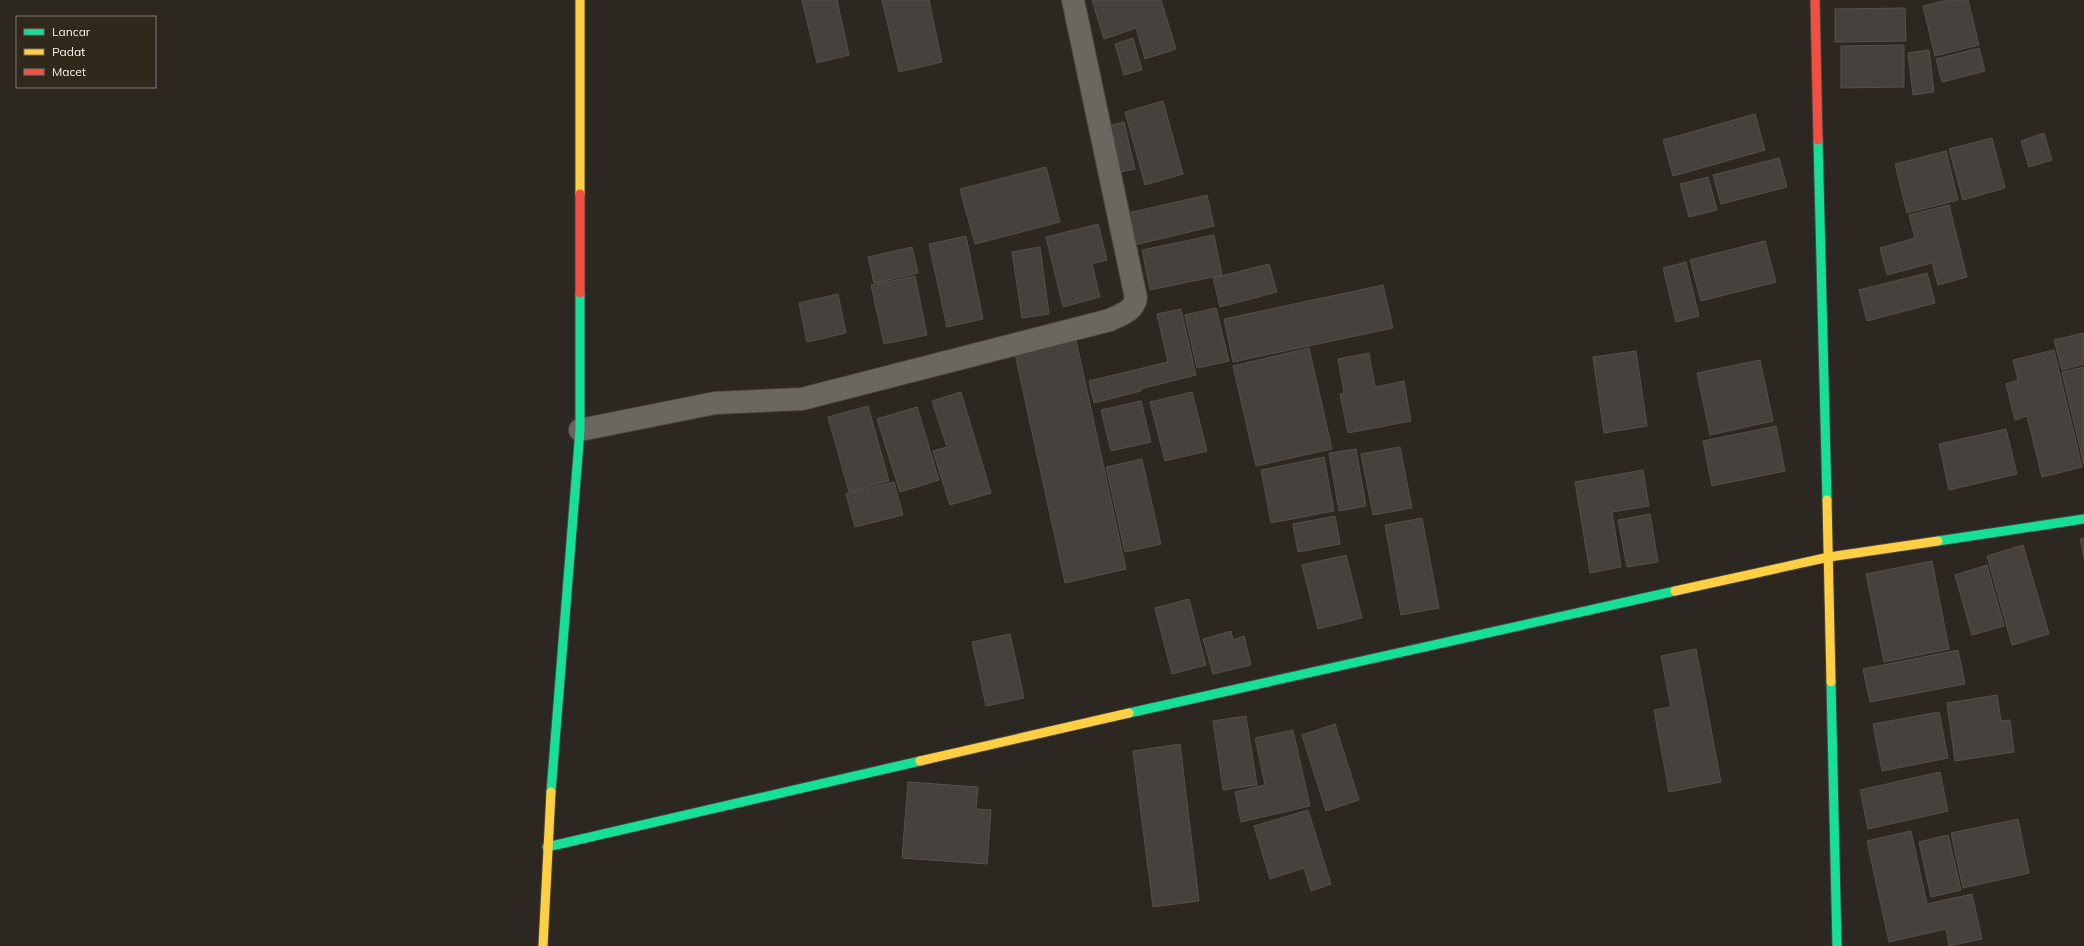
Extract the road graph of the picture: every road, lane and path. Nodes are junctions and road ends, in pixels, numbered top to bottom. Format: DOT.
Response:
graph roads {
  1 [pos="580,0"];
  2 [pos="1073,0"];
  3 [pos="1815,0"];
  4 [pos="580,430"];
  5 [pos="2084,519"];
  6 [pos="1829,557"];
  7 [pos="547,847"];
  8 [pos="543,946"];
  9 [pos="1837,946"];
  1 -- 4 [label="street"];
  2 -- 4 [label="street"];
  3 -- 6 [label="street"];
  4 -- 7 [label="street"];
  5 -- 6 [label="street"];
  6 -- 7 [label="street"];
  6 -- 9 [label="street"];
  7 -- 8 [label="street"];
}
